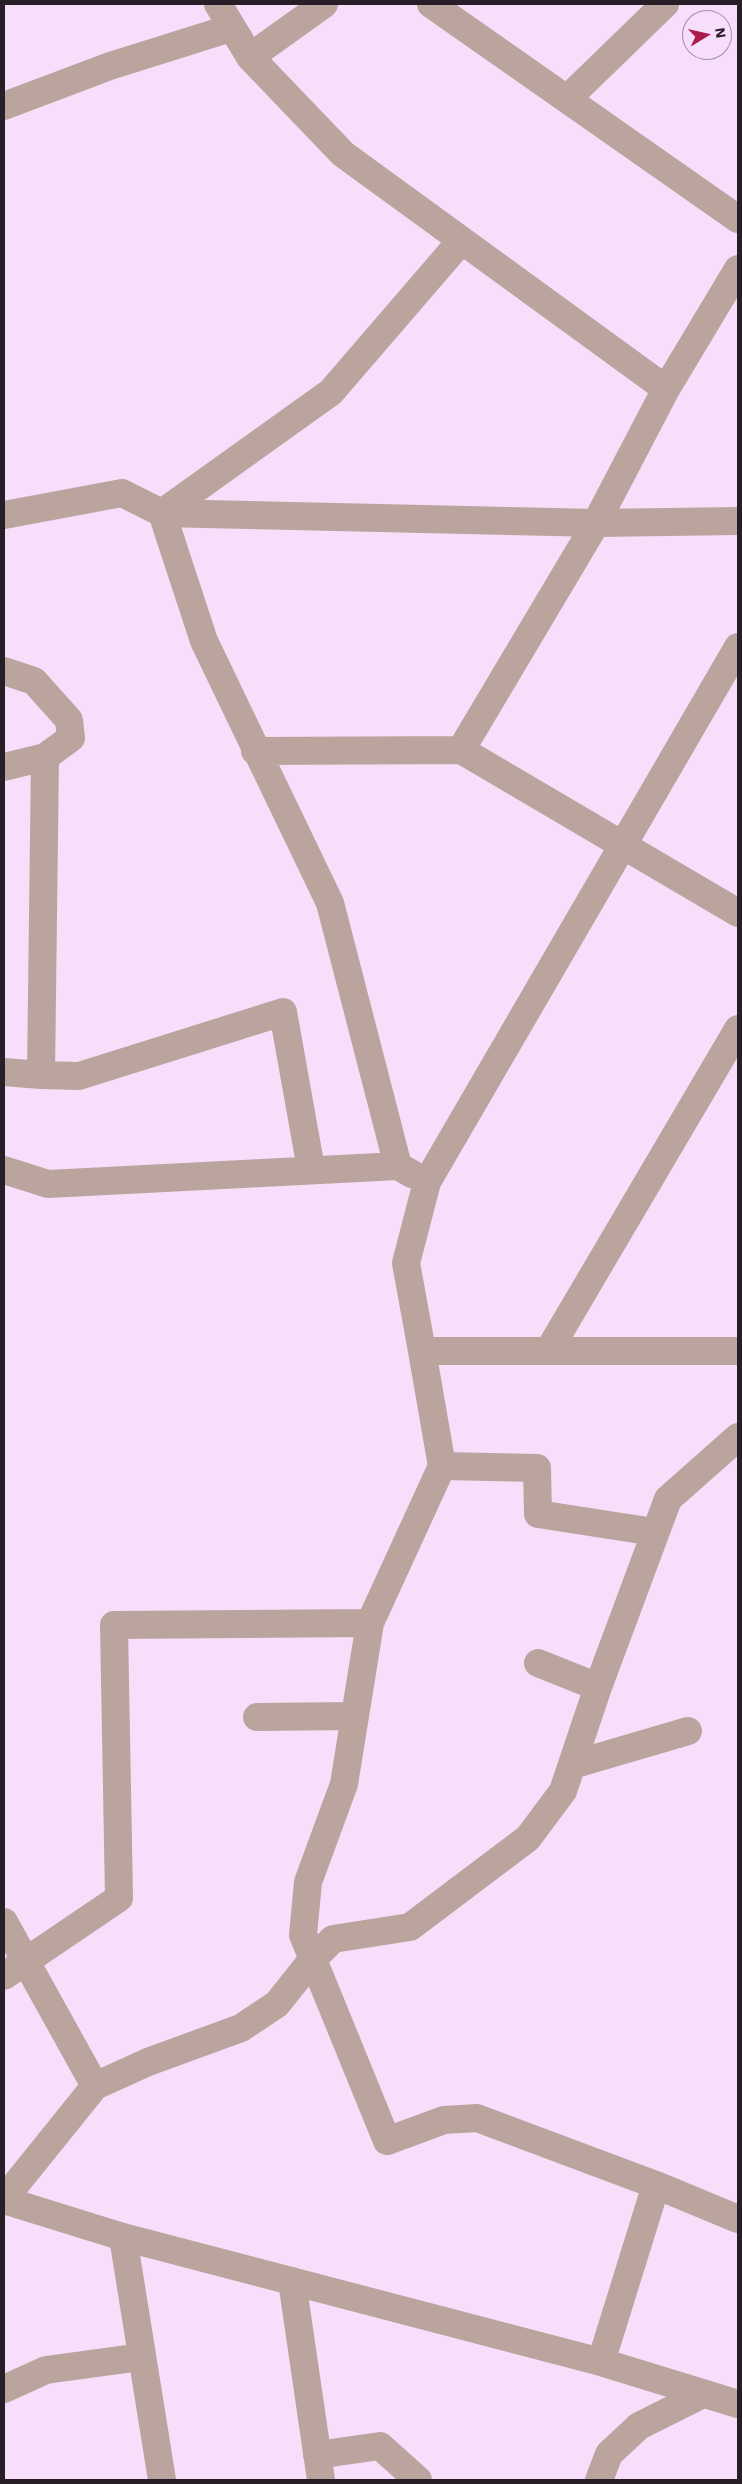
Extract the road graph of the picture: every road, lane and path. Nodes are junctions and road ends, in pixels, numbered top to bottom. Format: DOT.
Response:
graph roads {
  1 [pos="218,4"];
  2 [pos="324,4"];
  3 [pos="431,4"];
  4 [pos="665,4"];
  5 [pos="231,28"];
  6 [pos="250,57"];
  7 [pos="567,99"];
  8 [pos="4,106"];
  9 [pos="738,219"];
  10 [pos="461,241"];
  11 [pos="738,269"];
  12 [pos="666,389"];
  13 [pos="162,513"];
  14 [pos="4,515"];
  15 [pos="738,521"];
  16 [pos="596,523"];
  17 [pos="738,647"];
  18 [pos="4,671"];
  19 [pos="461,750"];
  20 [pos="255,751"];
  21 [pos="45,757"];
  22 [pos="4,767"];
  23 [pos="622,846"];
  24 [pos="738,913"];
  25 [pos="735,1040"];
  26 [pos="4,1072"];
  27 [pos="40,1075"];
  28 [pos="398,1166"];
  29 [pos="311,1169"];
  30 [pos="4,1170"];
  31 [pos="427,1182"];
  32 [pos="549,1350"];
  33 [pos="422,1351"];
  34 [pos="738,1351"];
  35 [pos="738,1437"];
  36 [pos="442,1466"];
  37 [pos="654,1532"];
  38 [pos="370,1623"];
  39 [pos="538,1664"];
  40 [pos="598,1687"];
  41 [pos="355,1716"];
  42 [pos="257,1717"];
  43 [pos="688,1731"];
  44 [pos="572,1764"];
  45 [pos="4,1922"];
  46 [pos="312,1960"];
  47 [pos="14,1969"];
  48 [pos="95,2086"];
  49 [pos="656,2185"];
  50 [pos="4,2199"];
  51 [pos="738,2219"];
  52 [pos="124,2237"];
  53 [pos="292,2281"];
  54 [pos="141,2357"];
  55 [pos="601,2362"];
  56 [pos="4,2389"];
  57 [pos="703,2394"];
  58 [pos="738,2404"];
  59 [pos="319,2468"];
  60 [pos="162,2480"];
  61 [pos="418,2480"];
  62 [pos="598,2480"];
  1 -- 5 [label="street"];
  2 -- 6 [label="street"];
  3 -- 7 [label="street"];
  4 -- 7 [label="street"];
  5 -- 6 [label="street"];
  5 -- 8 [label="street"];
  6 -- 10 [label="street"];
  7 -- 9 [label="street"];
  10 -- 12 [label="street"];
  10 -- 13 [label="street"];
  11 -- 12 [label="street"];
  12 -- 16 [label="street"];
  13 -- 14 [label="street"];
  13 -- 16 [label="street"];
  13 -- 20 [label="street"];
  15 -- 16 [label="street"];
  16 -- 19 [label="street"];
  17 -- 23 [label="street"];
  18 -- 21 [label="street"];
  19 -- 20 [label="street"];
  19 -- 23 [label="street"];
  20 -- 28 [label="street"];
  21 -- 22 [label="street"];
  21 -- 27 [label="street"];
  23 -- 24 [label="street"];
  23 -- 31 [label="street"];
  25 -- 32 [label="street"];
  26 -- 27 [label="street"];
  27 -- 29 [label="street"];
  28 -- 29 [label="street"];
  28 -- 31 [label="street"];
  29 -- 30 [label="street"];
  31 -- 33 [label="street"];
  32 -- 33 [label="street"];
  32 -- 34 [label="street"];
  33 -- 36 [label="street"];
  35 -- 37 [label="street"];
  36 -- 37 [label="street"];
  36 -- 38 [label="street"];
  37 -- 40 [label="street"];
  38 -- 41 [label="street"];
  38 -- 47 [label="street"];
  39 -- 40 [label="street"];
  40 -- 44 [label="street"];
  41 -- 42 [label="street"];
  41 -- 46 [label="street"];
  43 -- 44 [label="street"];
  44 -- 46 [label="street"];
  45 -- 47 [label="street"];
  46 -- 48 [label="street"];
  46 -- 49 [label="street"];
  47 -- 48 [label="street"];
  48 -- 50 [label="street"];
  49 -- 51 [label="street"];
  49 -- 55 [label="street"];
  50 -- 52 [label="street"];
  52 -- 53 [label="street"];
  52 -- 54 [label="street"];
  53 -- 55 [label="street"];
  53 -- 59 [label="street"];
  54 -- 56 [label="street"];
  54 -- 60 [label="street"];
  55 -- 57 [label="street"];
  57 -- 58 [label="street"];
  57 -- 62 [label="street"];
  59 -- 61 [label="street"];
}
